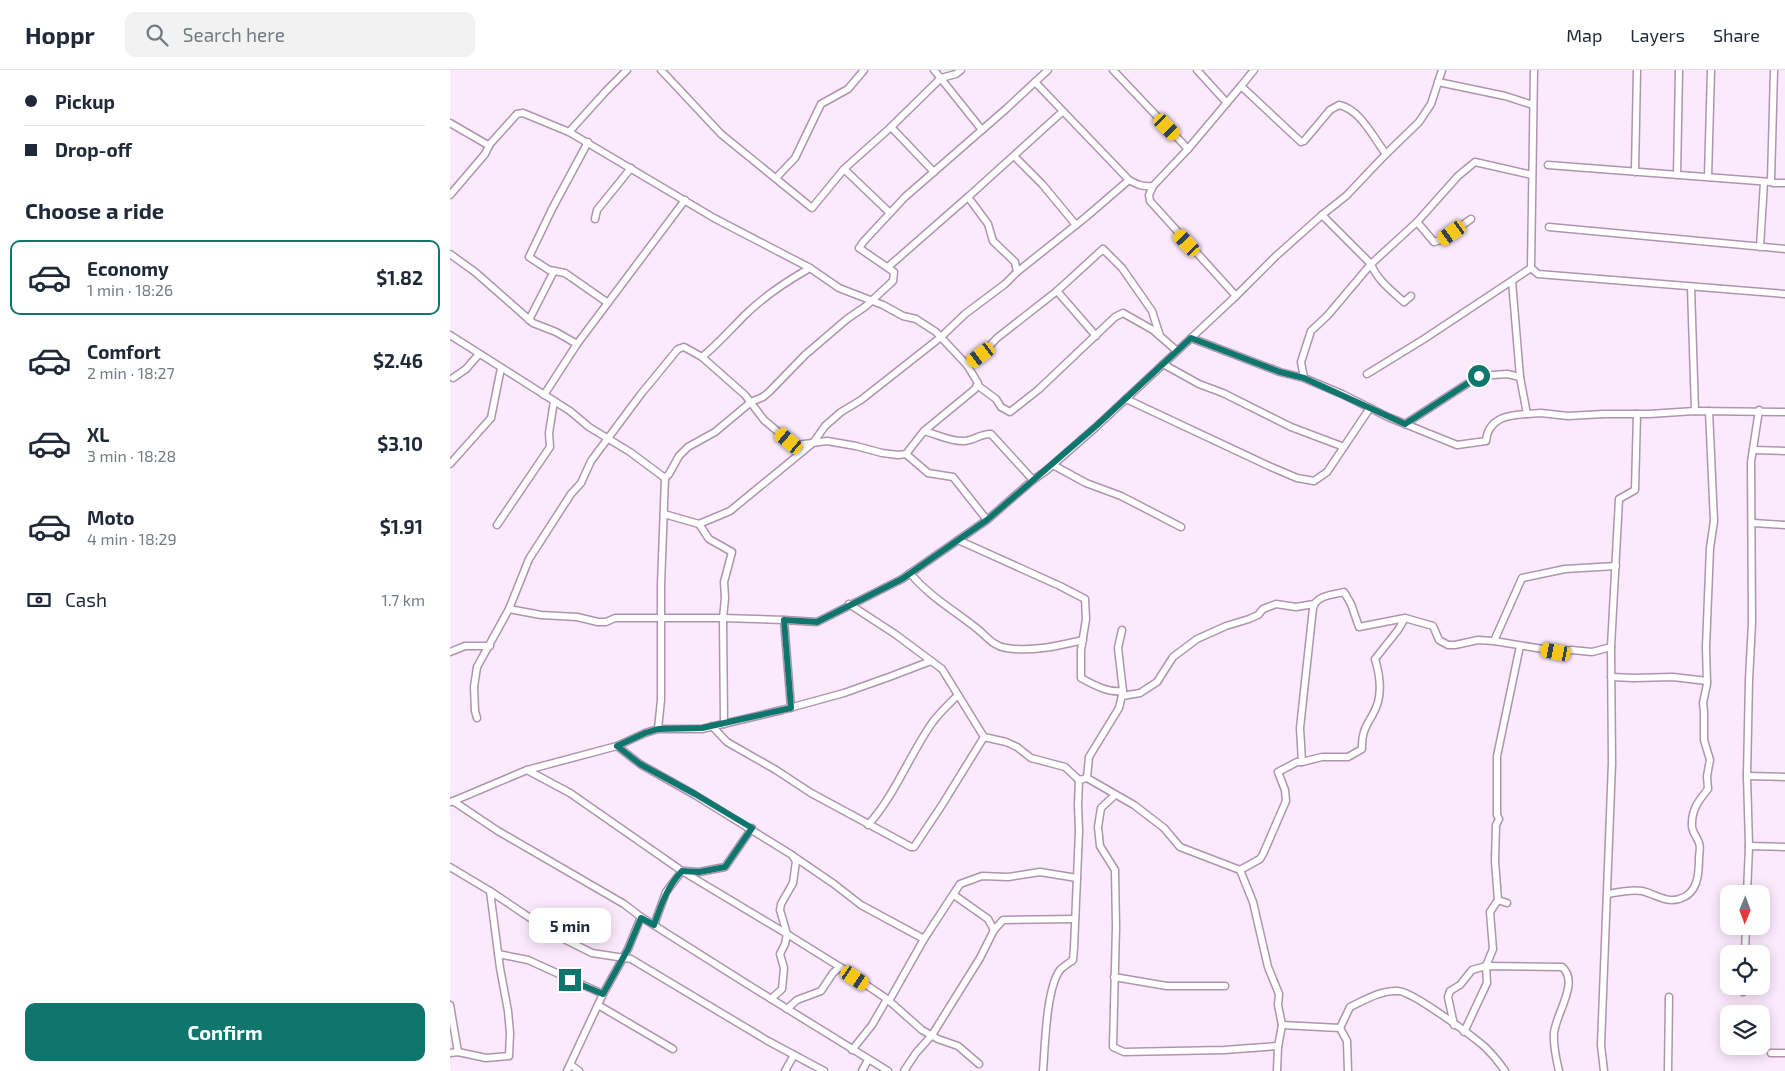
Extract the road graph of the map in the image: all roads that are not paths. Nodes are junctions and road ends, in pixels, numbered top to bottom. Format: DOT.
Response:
graph roads {
  1 [pos="628,70"];
  2 [pos="661,70"];
  3 [pos="864,70"];
  4 [pos="934,70"];
  5 [pos="960,70"];
  6 [pos="1048,70"];
  7 [pos="1113,70"];
  8 [pos="1197,70"];
  9 [pos="1253,70"];
  10 [pos="1442,70"];
  11 [pos="1534,70"];
  12 [pos="1637,70"];
  13 [pos="1679,70"];
  14 [pos="1711,70"];
  15 [pos="1774,70"];
  16 [pos="941,78"];
  17 [pos="1035,82"];
  18 [pos="1438,82"];
  19 [pos="1241,86"];
  20 [pos="1227,103"];
  21 [pos="1533,105"];
  22 [pos="1062,112"];
  23 [pos="450,123"];
  24 [pos="891,127"];
  25 [pos="982,130"];
  26 [pos="570,132"];
  27 [pos="588,142"];
  28 [pos="490,144"];
  29 [pos="1188,149"];
  30 [pos="1386,154"];
  31 [pos="1014,156"];
  32 [pos="1548,165"];
  33 [pos="631,168"];
  34 [pos="844,169"];
  35 [pos="934,172"];
  36 [pos="1635,172"];
  37 [pos="1532,175"];
  38 [pos="1677,175"];
  39 [pos="1708,177"];
  40 [pos="776,178"];
  41 [pos="1130,180"];
  42 [pos="1764,182"];
  43 [pos="1771,182"];
  44 [pos="1785,184"];
  45 [pos="1153,186"];
  46 [pos="450,195"];
  47 [pos="968,197"];
  48 [pos="685,200"];
  49 [pos="890,213"];
  50 [pos="1322,214"];
  51 [pos="595,219"];
  52 [pos="1471,219"];
  53 [pos="1417,222"];
  54 [pos="1076,225"];
  55 [pos="1549,227"];
  56 [pos="1760,247"];
  57 [pos="1785,249"];
  58 [pos="450,254"];
  59 [pos="1371,264"];
  60 [pos="888,267"];
  61 [pos="810,268"];
  62 [pos="1531,268"];
  63 [pos="554,271"];
  64 [pos="1017,272"];
  65 [pos="1512,281"];
  66 [pos="1691,288"];
  67 [pos="1056,291"];
  68 [pos="1785,294"];
  69 [pos="1236,296"];
  70 [pos="1410,296"];
  71 [pos="871,301"];
  72 [pos="608,303"];
  73 [pos="529,320"];
  74 [pos="450,335"];
  75 [pos="1096,336"];
  76 [pos="1160,336"];
  77 [pos="941,338"];
  78 [pos="1191,338"];
  79 [pos="577,344"];
  80 [pos="1177,351"];
  81 [pos="480,354"];
  82 [pos="702,358"];
  83 [pos="1163,364"];
  84 [pos="967,366"];
  85 [pos="501,368"];
  86 [pos="1367,374"];
  87 [pos="1520,377"];
  88 [pos="453,378"];
  89 [pos="1304,378"];
  90 [pos="976,385"];
  91 [pos="544,395"];
  92 [pos="1126,399"];
  93 [pos="554,401"];
  94 [pos="751,402"];
  95 [pos="1370,408"];
  96 [pos="1759,410"];
  97 [pos="1695,411"];
  98 [pos="1709,411"];
  99 [pos="1785,412"];
  100 [pos="1527,414"];
  101 [pos="1636,414"];
  102 [pos="1405,424"];
  103 [pos="924,431"];
  104 [pos="609,438"];
  105 [pos="813,443"];
  106 [pos="1344,447"];
  107 [pos="1753,450"];
  108 [pos="1785,451"];
  109 [pos="906,454"];
  110 [pos="450,464"];
  111 [pos="1053,464"];
  112 [pos="665,478"];
  113 [pos="1033,480"];
  114 [pos="664,514"];
  115 [pos="987,520"];
  116 [pos="1752,523"];
  117 [pos="699,524"];
  118 [pos="1785,525"];
  119 [pos="497,526"];
  120 [pos="1181,527"];
  121 [pos="958,540"];
  122 [pos="1616,566"];
  123 [pos="910,573"];
  124 [pos="849,604"];
  125 [pos="1314,604"];
  126 [pos="510,609"];
  127 [pos="723,618"];
  128 [pos="1405,618"];
  129 [pos="662,619"];
  130 [pos="784,620"];
  131 [pos="1122,630"];
  132 [pos="1083,640"];
  133 [pos="1494,641"];
  134 [pos="490,646"];
  135 [pos="1520,646"];
  136 [pos="1611,647"];
  137 [pos="450,652"];
  138 [pos="931,661"];
  139 [pos="1611,677"];
  140 [pos="1706,681"];
  141 [pos="1122,693"];
  142 [pos="958,695"];
  143 [pos="791,708"];
  144 [pos="477,718"];
  145 [pos="724,724"];
  146 [pos="712,726"];
  147 [pos="658,729"];
  148 [pos="984,737"];
  149 [pos="617,746"];
  150 [pos="1302,762"];
  151 [pos="526,770"];
  152 [pos="1747,776"];
  153 [pos="1785,777"];
  154 [pos="1087,778"];
  155 [pos="1079,780"];
  156 [pos="1115,794"];
  157 [pos="452,801"];
  158 [pos="868,825"];
  159 [pos="752,828"];
  160 [pos="1749,846"];
  161 [pos="1785,847"];
  162 [pos="792,855"];
  163 [pos="450,867"];
  164 [pos="1240,870"];
  165 [pos="682,871"];
  166 [pos="1077,878"];
  167 [pos="1747,885"];
  168 [pos="490,891"];
  169 [pos="1608,894"];
  170 [pos="954,895"];
  171 [pos="1498,900"];
  172 [pos="1507,903"];
  173 [pos="641,918"];
  174 [pos="1075,919"];
  175 [pos="654,925"];
  176 [pos="994,930"];
  177 [pos="787,934"];
  178 [pos="924,939"];
  179 [pos="498,954"];
  180 [pos="624,957"];
  181 [pos="1486,966"];
  182 [pos="840,967"];
  183 [pos="1114,977"];
  184 [pos="1225,986"];
  185 [pos="603,994"];
  186 [pos="1669,997"];
  187 [pos="771,999"];
  188 [pos="888,1000"];
  189 [pos="450,1005"];
  190 [pos="598,1005"];
  191 [pos="787,1009"];
  192 [pos="1282,1025"];
  193 [pos="1454,1025"];
  194 [pos="1340,1028"];
  195 [pos="1464,1032"];
  196 [pos="932,1035"];
  197 [pos="1278,1046"];
  198 [pos="673,1049"];
  199 [pos="852,1050"];
  200 [pos="458,1052"];
  201 [pos="450,1053"];
  202 [pos="1770,1053"];
  203 [pos="1785,1053"];
  204 [pos="794,1055"];
  205 [pos="868,1060"];
  206 [pos="979,1064"];
  207 [pos="569,1068"];
  208 [pos="579,1071"];
  209 [pos="785,1071"];
  210 [pos="824,1071"];
  211 [pos="862,1071"];
  212 [pos="888,1071"];
  213 [pos="904,1071"];
  214 [pos="1043,1071"];
  215 [pos="1277,1071"];
  216 [pos="1348,1071"];
  217 [pos="1505,1071"];
  218 [pos="1559,1071"];
  219 [pos="1604,1071"];
  220 [pos="1668,1071"];
  1 -- 26 [label="street"];
  2 -- 40 [label="street"];
  3 -- 40 [label="street"];
  4 -- 16 [label="street"];
  5 -- 16 [label="street"];
  6 -- 17 [label="street"];
  7 -- 29 [label="street"];
  8 -- 20 [label="street"];
  9 -- 19 [label="street"];
  10 -- 18 [label="street"];
  11 -- 21 [label="street"];
  12 -- 36 [label="street"];
  13 -- 38 [label="street"];
  14 -- 39 [label="street"];
  15 -- 43 [label="street"];
  16 -- 24 [label="street"];
  16 -- 25 [label="street"];
  17 -- 22 [label="street"];
  17 -- 25 [label="street"];
  18 -- 21 [label="street"];
  18 -- 30 [label="street"];
  19 -- 20 [label="street"];
  19 -- 30 [label="street"];
  20 -- 29 [label="street"];
  21 -- 37 [label="street"];
  22 -- 31 [label="street"];
  22 -- 41 [label="street"];
  23 -- 28 [label="street"];
  24 -- 34 [label="street"];
  24 -- 35 [label="street"];
  25 -- 35 [label="street"];
  26 -- 27 [label="street"];
  26 -- 28 [label="street"];
  27 -- 33 [label="street"];
  27 -- 63 [label="street"];
  28 -- 46 [label="street"];
  29 -- 45 [label="street"];
  30 -- 50 [label="street"];
  31 -- 47 [label="street"];
  31 -- 54 [label="street"];
  32 -- 36 [label="street"];
  33 -- 48 [label="street"];
  33 -- 51 [label="street"];
  34 -- 40 [label="street"];
  34 -- 49 [label="street"];
  35 -- 49 [label="street"];
  36 -- 38 [label="street"];
  37 -- 53 [label="street"];
  37 -- 62 [label="street"];
  38 -- 39 [label="street"];
  39 -- 42 [label="street"];
  41 -- 45 [label="street"];
  41 -- 54 [label="street"];
  42 -- 43 [label="street"];
  42 -- 56 [label="street"];
  43 -- 44 [label="street"];
  45 -- 69 [label="street"];
  47 -- 60 [label="street"];
  47 -- 64 [label="street"];
  48 -- 61 [label="street"];
  48 -- 72 [label="street"];
  49 -- 60 [label="street"];
  50 -- 59 [label="street"];
  50 -- 69 [label="street"];
  52 -- 53 [label="street"];
  53 -- 59 [label="street"];
  54 -- 64 [label="street"];
  55 -- 56 [label="street"];
  56 -- 57 [label="street"];
  58 -- 73 [label="street"];
  59 -- 70 [label="street"];
  59 -- 89 [label="street"];
  60 -- 71 [label="street"];
  61 -- 71 [label="street"];
  61 -- 82 [label="street"];
  62 -- 65 [label="street"];
  62 -- 66 [label="street"];
  63 -- 72 [label="street"];
  63 -- 73 [label="street"];
  64 -- 77 [label="street"];
  65 -- 86 [label="street"];
  65 -- 87 [label="street"];
  66 -- 68 [label="street"];
  66 -- 97 [label="street"];
  67 -- 75 [label="street"];
  67 -- 76 [label="street"];
  67 -- 84 [label="street"];
  69 -- 78 [label="street"];
  71 -- 77 [label="street"];
  71 -- 94 [label="street"];
  72 -- 79 [label="street"];
  73 -- 79 [label="street"];
  74 -- 81 [label="street"];
  75 -- 76 [label="street"];
  75 -- 90 [label="street"];
  76 -- 80 [label="street"];
  77 -- 84 [label="street"];
  77 -- 105 [label="street"];
  78 -- 80 [label="street"];
  78 -- 89 [label="street"];
  79 -- 91 [label="street"];
  80 -- 83 [label="street"];
  81 -- 85 [label="street"];
  81 -- 88 [label="street"];
  82 -- 94 [label="street"];
  82 -- 104 [label="street"];
  83 -- 92 [label="street"];
  83 -- 106 [label="street"];
  84 -- 90 [label="street"];
  85 -- 91 [label="street"];
  85 -- 110 [label="street"];
  87 -- 100 [label="street"];
  87 -- 102 [label="street"];
  89 -- 95 [label="street"];
  90 -- 103 [label="street"];
  91 -- 93 [label="street"];
  92 -- 106 [label="street"];
  92 -- 111 [label="street"];
  93 -- 104 [label="street"];
  93 -- 119 [label="street"];
  94 -- 105 [label="street"];
  94 -- 112 [label="street"];
  95 -- 102 [label="street"];
  95 -- 106 [label="street"];
  96 -- 98 [label="street"];
  96 -- 99 [label="street"];
  96 -- 107 [label="street"];
  97 -- 98 [label="street"];
  97 -- 101 [label="street"];
  98 -- 140 [label="street"];
  100 -- 101 [label="street"];
  100 -- 102 [label="street"];
  101 -- 122 [label="street"];
  103 -- 109 [label="street"];
  103 -- 113 [label="street"];
  104 -- 112 [label="street"];
  104 -- 126 [label="street"];
  105 -- 109 [label="street"];
  105 -- 117 [label="street"];
  107 -- 108 [label="street"];
  107 -- 116 [label="street"];
  109 -- 115 [label="street"];
  111 -- 113 [label="street"];
  111 -- 120 [label="street"];
  112 -- 114 [label="street"];
  113 -- 115 [label="street"];
  114 -- 117 [label="street"];
  114 -- 129 [label="street"];
  115 -- 121 [label="street"];
  116 -- 118 [label="street"];
  116 -- 152 [label="street"];
  117 -- 127 [label="street"];
  121 -- 123 [label="street"];
  121 -- 132 [label="street"];
  122 -- 133 [label="street"];
  122 -- 136 [label="street"];
  123 -- 124 [label="street"];
  123 -- 132 [label="street"];
  124 -- 130 [label="street"];
  124 -- 138 [label="street"];
  125 -- 128 [label="street"];
  125 -- 141 [label="street"];
  125 -- 150 [label="street"];
  126 -- 129 [label="street"];
  126 -- 134 [label="street"];
  127 -- 129 [label="street"];
  127 -- 130 [label="street"];
  127 -- 145 [label="street"];
  128 -- 133 [label="street"];
  128 -- 150 [label="street"];
  129 -- 147 [label="street"];
  130 -- 143 [label="street"];
  131 -- 141 [label="street"];
  132 -- 141 [label="street"];
  133 -- 135 [label="street"];
  134 -- 137 [label="street"];
  134 -- 144 [label="street"];
  135 -- 136 [label="street"];
  135 -- 171 [label="street"];
  136 -- 139 [label="street"];
  138 -- 142 [label="street"];
  138 -- 143 [label="street"];
  139 -- 140 [label="street"];
  139 -- 169 [label="street"];
  140 -- 169 [label="street"];
  141 -- 154 [label="street"];
  142 -- 148 [label="street"];
  142 -- 158 [label="street"];
  143 -- 145 [label="street"];
  145 -- 146 [label="street"];
  146 -- 147 [label="street"];
  146 -- 158 [label="street"];
  147 -- 149 [label="street"];
  148 -- 155 [label="street"];
  148 -- 158 [label="street"];
  149 -- 151 [label="street"];
  149 -- 159 [label="street"];
  150 -- 164 [label="street"];
  151 -- 157 [label="street"];
  151 -- 165 [label="street"];
  152 -- 153 [label="street"];
  152 -- 160 [label="street"];
  154 -- 155 [label="street"];
  154 -- 156 [label="street"];
  155 -- 166 [label="street"];
  156 -- 164 [label="street"];
  156 -- 183 [label="street"];
  157 -- 173 [label="street"];
  159 -- 162 [label="street"];
  159 -- 165 [label="street"];
  160 -- 161 [label="street"];
  160 -- 167 [label="street"];
  162 -- 177 [label="street"];
  162 -- 178 [label="street"];
  163 -- 168 [label="street"];
  164 -- 192 [label="street"];
  165 -- 175 [label="street"];
  165 -- 177 [label="street"];
  166 -- 170 [label="street"];
  166 -- 174 [label="street"];
  168 -- 179 [label="street"];
  168 -- 180 [label="street"];
  169 -- 219 [label="street"];
  170 -- 176 [label="street"];
  170 -- 178 [label="street"];
  171 -- 172 [label="street"];
  171 -- 181 [label="street"];
  173 -- 175 [label="street"];
  173 -- 180 [label="street"];
  174 -- 176 [label="street"];
  174 -- 214 [label="street"];
  175 -- 187 [label="street"];
  176 -- 196 [label="street"];
  177 -- 182 [label="street"];
  177 -- 187 [label="street"];
  178 -- 188 [label="street"];
  179 -- 185 [label="street"];
  179 -- 200 [label="street"];
  180 -- 185 [label="street"];
  180 -- 204 [label="street"];
  181 -- 193 [label="street"];
  181 -- 195 [label="street"];
  181 -- 218 [label="street"];
  182 -- 188 [label="street"];
  182 -- 191 [label="street"];
  183 -- 184 [label="street"];
  183 -- 197 [label="street"];
  185 -- 190 [label="street"];
  186 -- 220 [label="street"];
  187 -- 191 [label="street"];
  188 -- 196 [label="street"];
  188 -- 199 [label="street"];
  189 -- 200 [label="street"];
  190 -- 198 [label="street"];
  190 -- 207 [label="street"];
  191 -- 199 [label="street"];
  192 -- 194 [label="street"];
  192 -- 197 [label="street"];
  193 -- 194 [label="street"];
  193 -- 195 [label="street"];
  194 -- 216 [label="street"];
  195 -- 217 [label="street"];
  196 -- 206 [label="street"];
  196 -- 213 [label="street"];
  197 -- 215 [label="street"];
  199 -- 205 [label="street"];
  200 -- 201 [label="street"];
  202 -- 203 [label="street"];
  204 -- 209 [label="street"];
  204 -- 210 [label="street"];
  205 -- 211 [label="street"];
  205 -- 212 [label="street"];
  207 -- 208 [label="street"];
}
